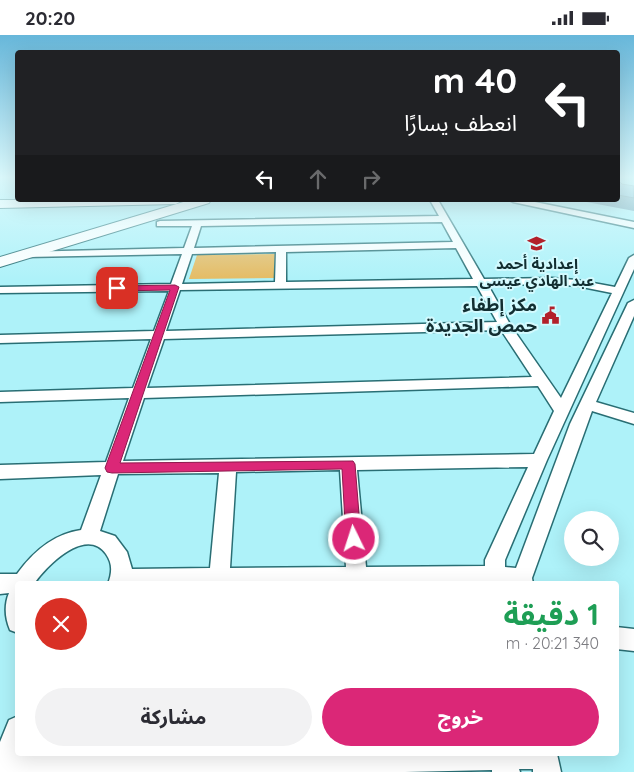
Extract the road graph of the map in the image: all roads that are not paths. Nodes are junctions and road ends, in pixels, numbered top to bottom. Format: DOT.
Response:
graph roads {
  1 [pos="146,211"];
  2 [pos="166,211"];
  3 [pos="441,211"];
  4 [pos="573,211"];
  5 [pos="583,211"];
  6 [pos="445,219"];
  7 [pos="160,223"];
  8 [pos="198,223"];
  9 [pos="634,223"];
  10 [pos="459,245"];
  11 [pos="281,249"];
  12 [pos="188,251"];
  13 [pos="26,254"];
  14 [pos="0,256"];
  15 [pos="634,258"];
  16 [pos="0,262"];
  17 [pos="479,282"];
  18 [pos="280,285"];
  19 [pos="175,287"];
  20 [pos="0,290"];
  21 [pos="619,291"];
  22 [pos="634,303"];
  23 [pos="505,326"];
  24 [pos="158,335"];
  25 [pos="0,339"];
  26 [pos="540,381"];
  27 [pos="137,393"];
  28 [pos="0,397"];
  29 [pos="587,404"];
  30 [pos="562,411"];
  31 [pos="634,419"];
  32 [pos="538,460"];
  33 [pos="348,464"];
  34 [pos="228,467"];
  35 [pos="112,468"];
  36 [pos="0,472"];
  37 [pos="88,536"];
  38 [pos="495,579"];
  39 [pos="357,580"];
  40 [pos="119,581"];
  41 [pos="220,581"];
  42 [pos="522,581"];
  43 [pos="8,584"];
  44 [pos="15,616"];
  45 [pos="15,737"];
  46 [pos="377,757"];
  47 [pos="545,760"];
  48 [pos="505,761"];
  49 [pos="200,763"];
  50 [pos="2,770"];
  1 -- 14 [label="main road"];
  2 -- 13 [label="main road"];
  3 -- 6 [label="street"];
  4 -- 9 [label="street"];
  5 -- 9 [label="street"];
  6 -- 8 [label="street"];
  6 -- 10 [label="street"];
  7 -- 8 [label="street"];
  8 -- 12 [label="street"];
  10 -- 11 [label="street"];
  10 -- 17 [label="street"];
  11 -- 12 [label="street"];
  11 -- 18 [label="street"];
  12 -- 13 [label="street"];
  12 -- 19 [label="street"];
  13 -- 16 [label="main road"];
  15 -- 21 [label="street"];
  17 -- 18 [label="street"];
  17 -- 21 [label="street"];
  17 -- 23 [label="street"];
  18 -- 19 [label="street"];
  19 -- 20 [label="street"];
  19 -- 24 [label="street"];
  21 -- 30 [label="street"];
  22 -- 29 [label="street"];
  23 -- 24 [label="street"];
  23 -- 26 [label="street"];
  24 -- 25 [label="street"];
  24 -- 27 [label="street"];
  26 -- 27 [label="street"];
  26 -- 30 [label="street"];
  27 -- 28 [label="street"];
  27 -- 35 [label="street"];
  29 -- 31 [label="street"];
  29 -- 42 [label="street"];
  30 -- 32 [label="street"];
  32 -- 33 [label="street"];
  32 -- 38 [label="street"];
  33 -- 34 [label="street"];
  33 -- 39 [label="street"];
  34 -- 35 [label="street"];
  34 -- 41 [label="street"];
  35 -- 36 [label="street"];
  35 -- 37 [label="street"];
  37 -- 40 [label="street"];
  37 -- 43 [label="street"];
  38 -- 39 [label="street"];
  38 -- 42 [label="street"];
  39 -- 41 [label="street"];
  40 -- 41 [label="street"];
  43 -- 44 [label="street"];
  45 -- 50 [label="street"];
  46 -- 48 [label="street"];
  46 -- 49 [label="street"];
  47 -- 48 [label="street"];
  49 -- 50 [label="street"];
}
